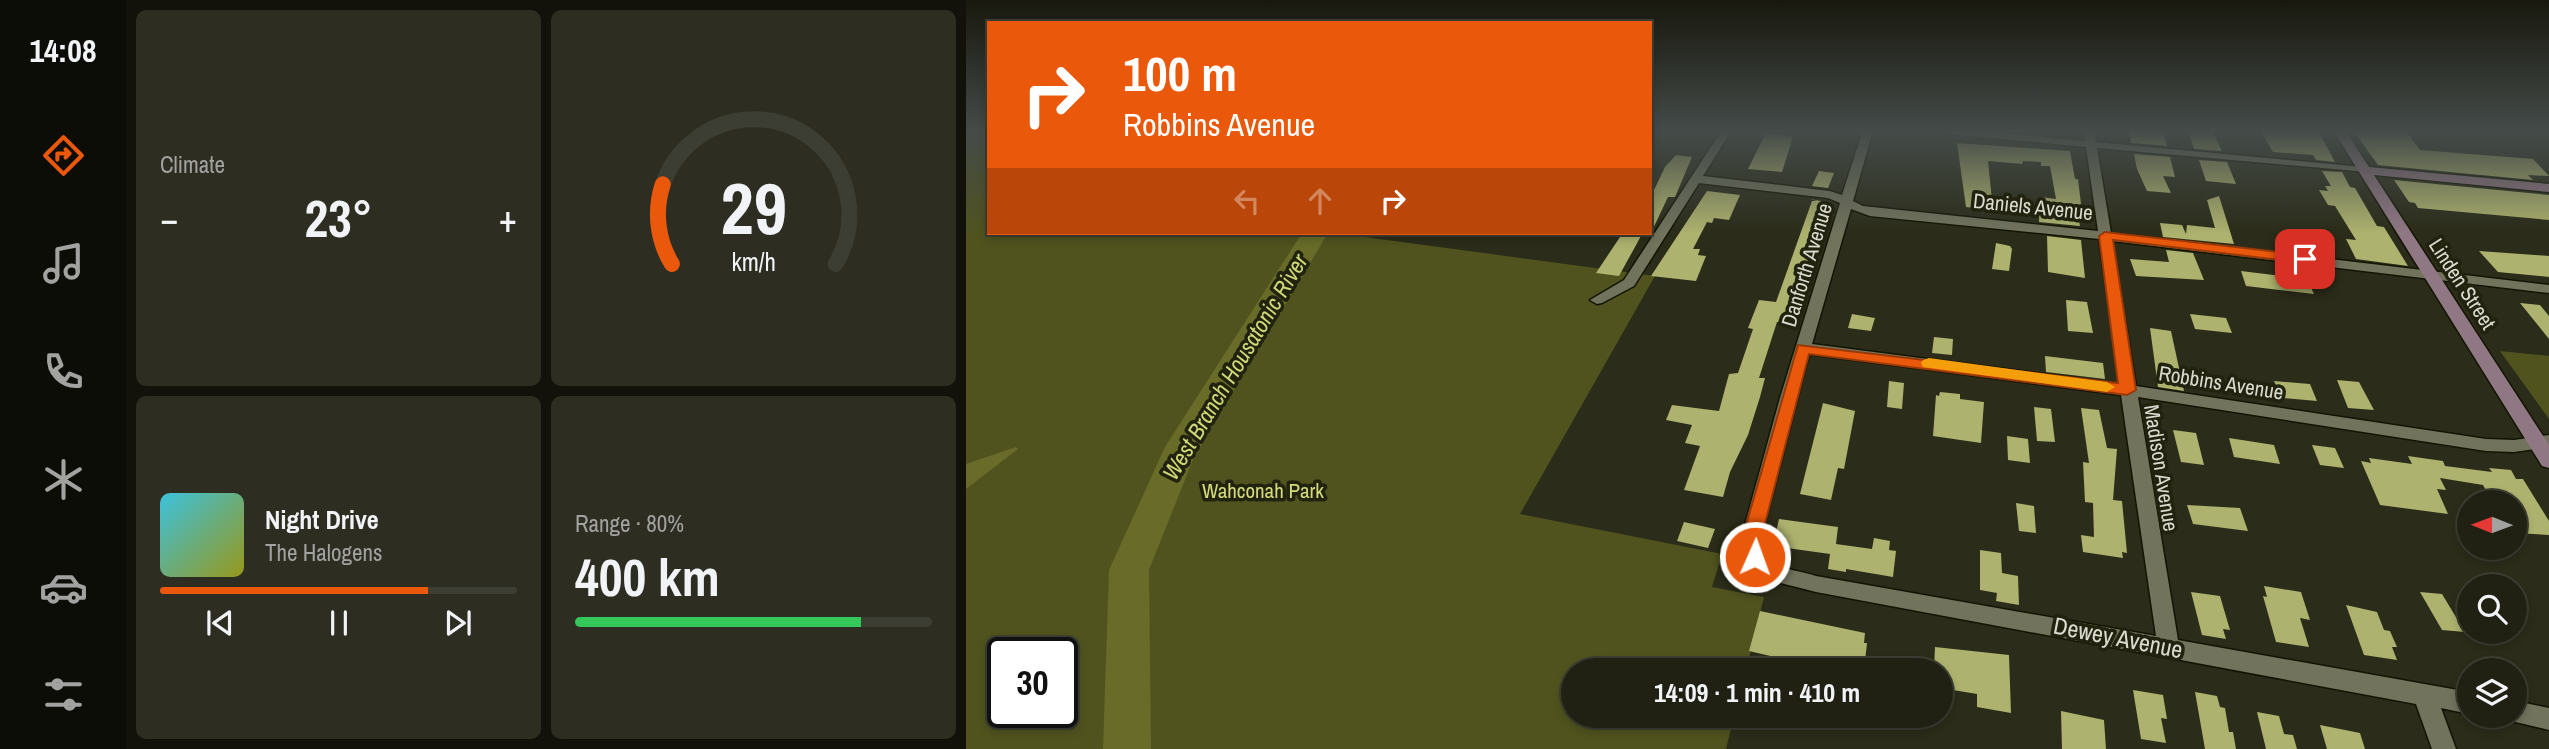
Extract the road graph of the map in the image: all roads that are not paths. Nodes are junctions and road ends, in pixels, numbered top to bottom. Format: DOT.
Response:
graph roads {
  1 [pos="1704,165"];
  2 [pos="1858,165"];
  3 [pos="2094,165"];
  4 [pos="2322,165"];
  5 [pos="2360,165"];
  6 [pos="2363,170"];
  7 [pos="1695,178"];
  8 [pos="2549,188"];
  9 [pos="1847,205"];
  10 [pos="2105,236"];
  11 [pos="2431,275"];
  12 [pos="2549,289"];
  13 [pos="1597,300"];
  14 [pos="1803,348"];
  15 [pos="2127,390"];
  16 [pos="2543,441"];
  17 [pos="2549,461"];
  18 [pos="1768,570"];
  19 [pos="2168,647"];
  20 [pos="2424,694"];
  21 [pos="2457,701"];
  22 [pos="2527,714"];
  23 [pos="2549,719"];
  24 [pos="2444,749"];
  1 -- 7 [label="street"];
  2 -- 9 [label="street, Danforth Avenue"];
  3 -- 10 [label="street, Madison Avenue"];
  4 -- 6 [label="street"];
  5 -- 6 [label="street, Linden Street"];
  6 -- 8 [label="street"];
  6 -- 11 [label="street, Linden Street"];
  7 -- 9 [label="street, Daniels Avenue"];
  7 -- 13 [label="street"];
  9 -- 10 [label="street, Daniels Avenue"];
  9 -- 14 [label="street, Danforth Avenue"];
  10 -- 11 [label="street, Daniels Avenue"];
  10 -- 15 [label="street, Madison Avenue"];
  11 -- 12 [label="street, Daniels Avenue"];
  11 -- 16 [label="street, Linden Street"];
  14 -- 15 [label="street, Robbins Avenue"];
  14 -- 18 [label="street, Danforth Avenue"];
  15 -- 16 [label="street, Robbins Avenue"];
  15 -- 19 [label="street, Madison Avenue"];
  16 -- 17 [label="street, Linden Street"];
  18 -- 19 [label="street, Dewey Avenue"];
  19 -- 20 [label="street, Dewey Avenue"];
  20 -- 21 [label="street, Dewey Avenue"];
  20 -- 24 [label="street"];
  22 -- 23 [label="street"];
}
